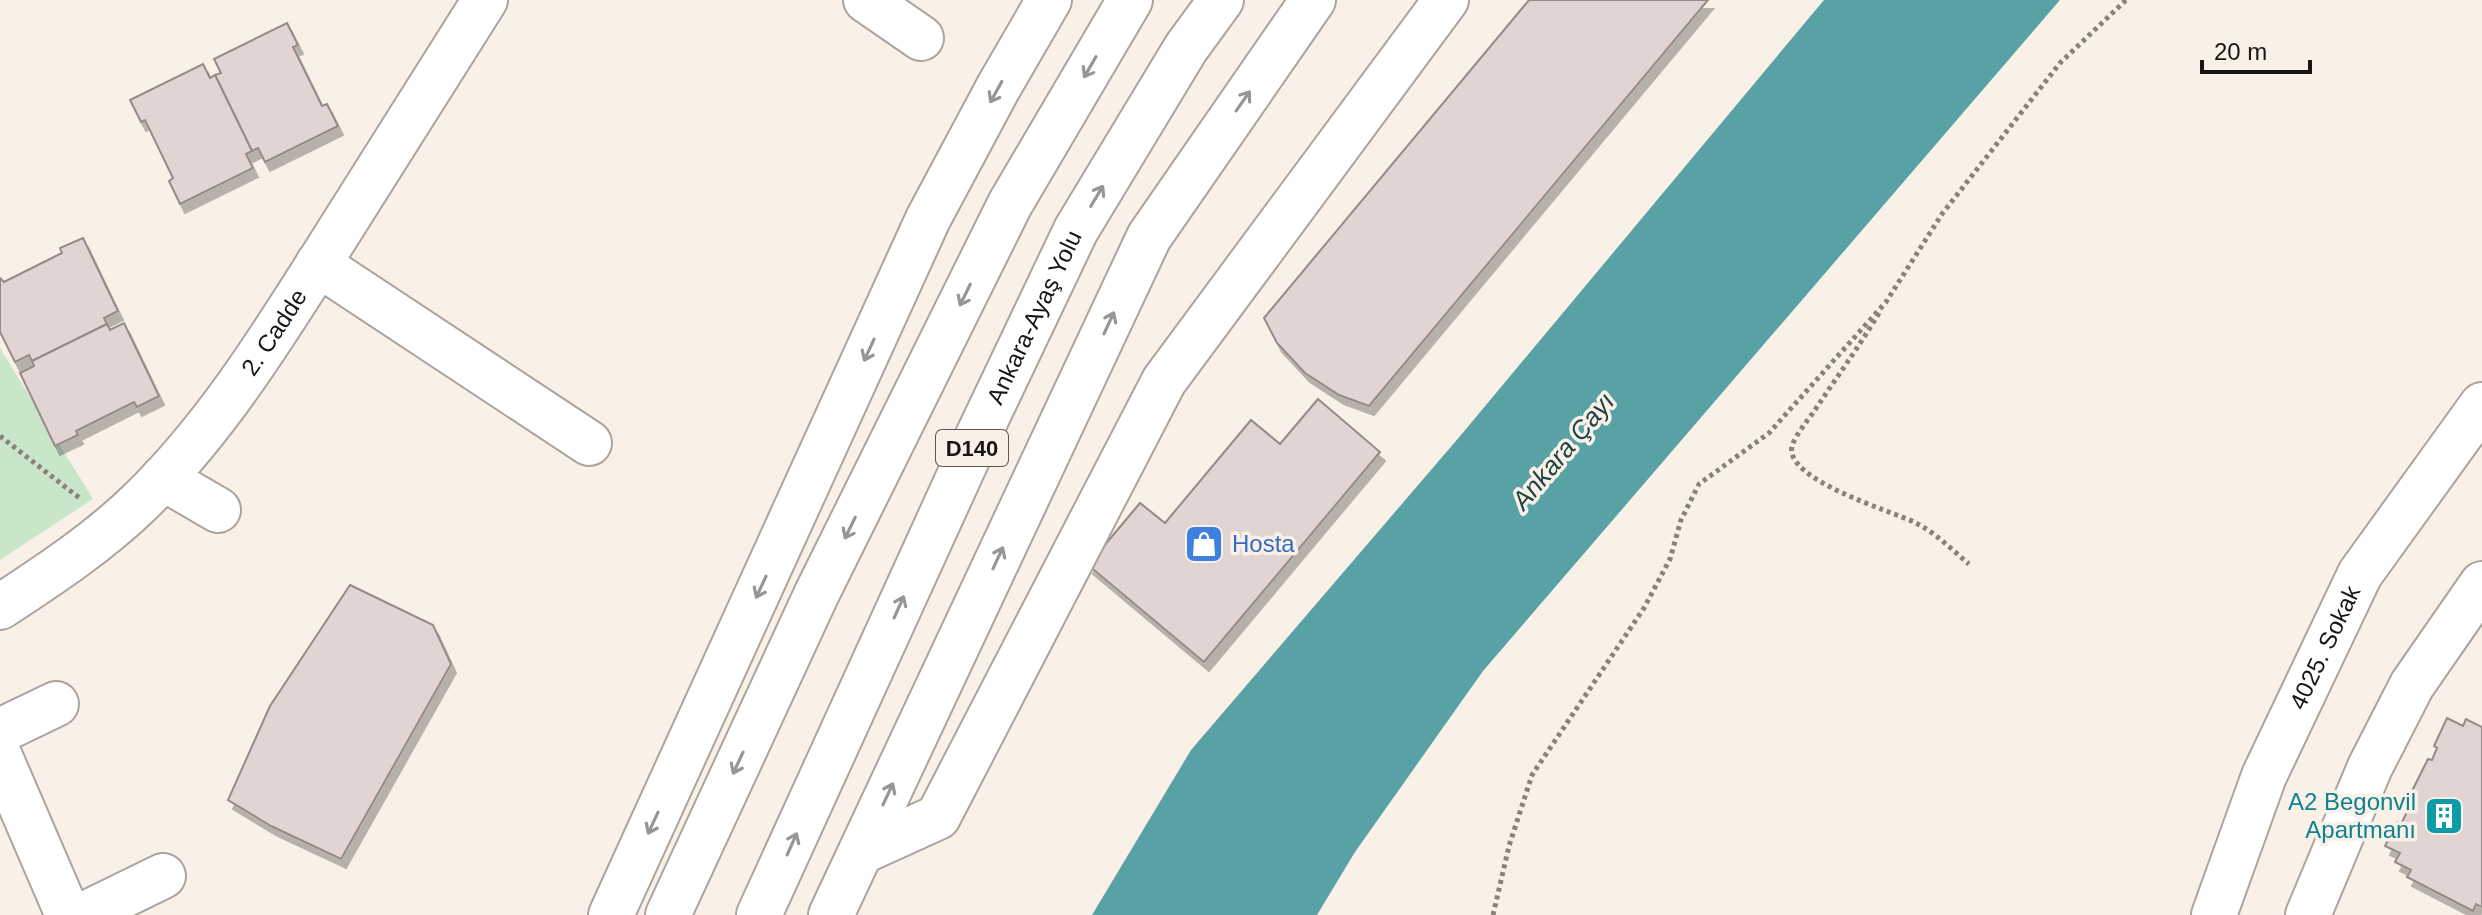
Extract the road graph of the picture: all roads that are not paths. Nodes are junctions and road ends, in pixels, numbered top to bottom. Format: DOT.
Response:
graph roads {
  1 [pos="485,0"];
  2 [pos="866,0"];
  3 [pos="1049,0"];
  4 [pos="1130,0"];
  5 [pos="1221,0"];
  6 [pos="1313,0"];
  7 [pos="1446,0"];
  8 [pos="921,38"];
  9 [pos="318,264"];
  10 [pos="2482,405"];
  11 [pos="589,443"];
  12 [pos="163,478"];
  13 [pos="218,510"];
  14 [pos="2482,584"];
  15 [pos="0,607"];
  16 [pos="56,704"];
  17 [pos="0,731"];
  18 [pos="0,757"];
  19 [pos="861,852"];
  20 [pos="163,876"];
  21 [pos="68,915"];
  22 [pos="83,915"];
  23 [pos="611,915"];
  24 [pos="668,915"];
  25 [pos="759,915"];
  26 [pos="831,915"];
  27 [pos="2214,915"];
  28 [pos="2308,915"];
  1 -- 9 [label="main road, 2. Cadde"];
  2 -- 8 [label="main road"];
  3 -- 23 [label="main road, one-way"];
  4 -- 24 [label="main road, D140, one-way"];
  25 -- 5 [label="main road, Ankara-Ayaş Yolu / D140, one-way"];
  19 -- 6 [label="main road, one-way"];
  7 -- 19 [label="main road"];
  9 -- 11 [label="main road"];
  9 -- 12 [label="main road, 2. Cadde"];
  10 -- 27 [label="main road, 4025. Sokak"];
  12 -- 13 [label="main road"];
  12 -- 15 [label="main road, 2. Cadde"];
  14 -- 28 [label="main road"];
  16 -- 17 [label="main road"];
  18 -- 21 [label="main road"];
  19 -- 26 [label="main road"];
  20 -- 22 [label="main road"];
}
